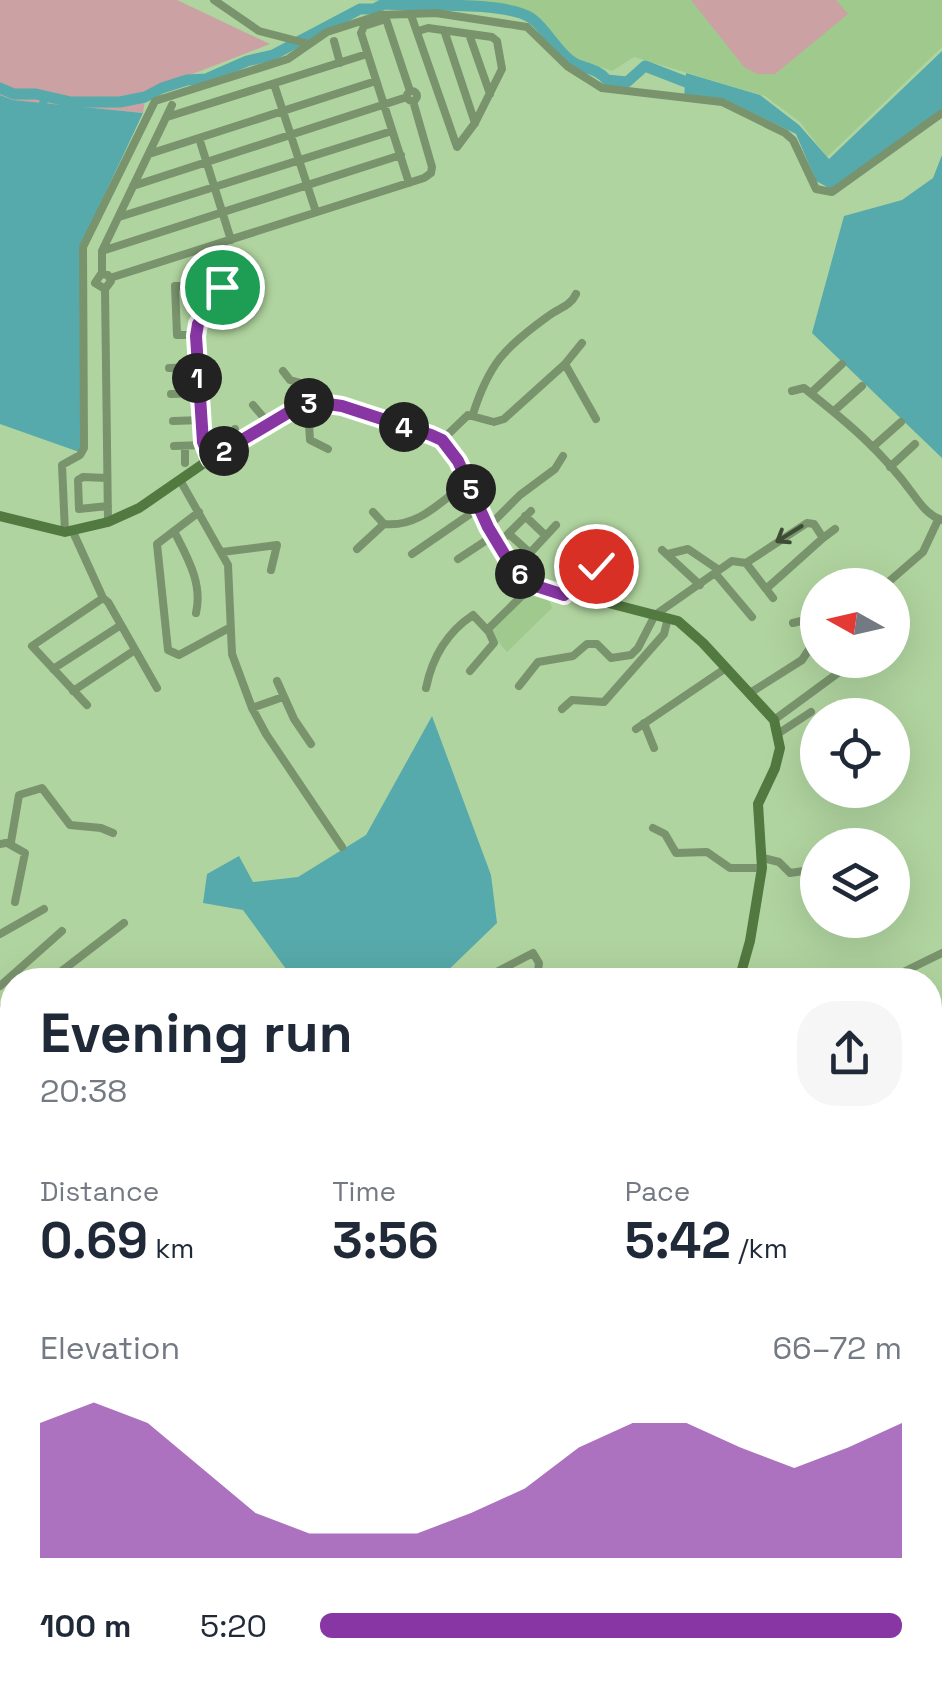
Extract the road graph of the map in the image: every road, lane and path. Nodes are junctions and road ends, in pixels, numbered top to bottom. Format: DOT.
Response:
graph roads {
  1 [pos="214,0"];
  2 [pos="412,18"];
  3 [pos="418,30"];
  4 [pos="444,30"];
  5 [pos="470,34"];
  6 [pos="334,41"];
  7 [pos="306,43"];
  8 [pos="368,54"];
  9 [pos="313,56"];
  10 [pos="340,62"];
  11 [pos="317,69"];
  12 [pos="376,81"];
  13 [pos="274,84"];
  14 [pos="436,86"];
  15 [pos="490,94"];
  16 [pos="412,95"];
  17 [pos="384,104"];
  18 [pos="172,105"];
  19 [pos="283,110"];
  20 [pos="942,112"];
  21 [pos="168,117"];
  22 [pos="475,124"];
  23 [pos="392,131"];
  24 [pos="292,136"];
  25 [pos="198,138"];
  26 [pos="149,154"];
  27 [pos="400,155"];
  28 [pos="300,160"];
  29 [pos="206,162"];
  30 [pos="409,183"];
  31 [pos="307,184"];
  32 [pos="133,186"];
  33 [pos="214,187"];
  34 [pos="221,212"];
  35 [pos="316,212"];
  36 [pos="118,217"];
  37 [pos="231,240"];
  38 [pos="102,250"];
  39 [pos="106,276"];
  40 [pos="229,277"];
  41 [pos="197,286"];
  42 [pos="222,287"];
  43 [pos="576,294"];
  44 [pos="198,324"];
  45 [pos="196,336"];
  46 [pos="582,343"];
  47 [pos="566,364"];
  48 [pos="842,364"];
  49 [pos="196,366"];
  50 [pos="170,368"];
  51 [pos="284,371"];
  52 [pos="862,386"];
  53 [pos="792,391"];
  54 [pos="199,393"];
  55 [pos="171,394"];
  56 [pos="811,394"];
  57 [pos="307,404"];
  58 [pos="253,405"];
  59 [pos="834,411"];
  60 [pos="473,414"];
  61 [pos="596,419"];
  62 [pos="202,420"];
  63 [pos="172,421"];
  64 [pos="901,422"];
  65 [pos="270,424"];
  66 [pos="235,428"];
  67 [pos="442,440"];
  68 [pos="238,444"];
  69 [pos="916,444"];
  70 [pos="204,445"];
  71 [pos="875,445"];
  72 [pos="328,449"];
  73 [pos="563,456"];
  74 [pos="210,459"];
  75 [pos="186,464"];
  76 [pos="890,467"];
  77 [pos="107,478"];
  78 [pos="180,480"];
  79 [pos="468,482"];
  80 [pos="108,506"];
  81 [pos="479,508"];
  82 [pos="199,512"];
  83 [pos="372,512"];
  84 [pos="0,516"];
  85 [pos="940,520"];
  86 [pos="108,522"];
  87 [pos="384,524"];
  88 [pos="556,524"];
  89 [pos="834,528"];
  90 [pos="72,531"];
  91 [pos="174,531"];
  92 [pos="509,534"];
  93 [pos="545,535"];
  94 [pos="493,536"];
  95 [pos="823,538"];
  96 [pos="600,546"];
  97 [pos="357,548"];
  98 [pos="222,552"];
  99 [pos="412,554"];
  100 [pos="458,559"];
  101 [pos="600,559"];
  102 [pos="742,562"];
  103 [pos="619,568"];
  104 [pos="905,568"];
  105 [pos="271,570"];
  106 [pos="717,572"];
  107 [pos="533,585"];
  108 [pos="700,585"];
  109 [pos="766,589"];
  110 [pos="564,595"];
  111 [pos="103,598"];
  112 [pos="774,598"];
  113 [pos="196,613"];
  114 [pos="654,615"];
  115 [pos="752,616"];
  116 [pos="668,618"];
  117 [pos="800,621"];
  118 [pos="793,623"];
  119 [pos="120,624"];
  120 [pos="229,628"];
  121 [pos="487,630"];
  122 [pos="135,650"];
  123 [pos="800,661"];
  124 [pos="726,668"];
  125 [pos="53,669"];
  126 [pos="470,671"];
  127 [pos="831,678"];
  128 [pos="276,681"];
  129 [pos="520,686"];
  130 [pos="157,688"];
  131 [pos="426,688"];
  132 [pos="73,690"];
  133 [pos="750,693"];
  134 [pos="283,697"];
  135 [pos="87,706"];
  136 [pos="252,708"];
  137 [pos="562,709"];
  138 [pos="800,719"];
  139 [pos="774,720"];
  140 [pos="779,732"];
  141 [pos="310,744"];
  142 [pos="654,748"];
  143 [pos="653,828"];
  144 [pos="112,833"];
  145 [pos="5,844"];
  146 [pos="342,847"];
  147 [pos="762,863"];
  148 [pos="800,872"];
  149 [pos="14,902"];
  150 [pos="44,908"];
  151 [pos="124,923"];
  152 [pos="62,930"];
  153 [pos="0,934"];
  154 [pos="942,952"];
  155 [pos="20,968"];
  156 [pos="66,968"];
  157 [pos="504,968"];
  158 [pos="538,968"];
  159 [pos="742,968"];
  160 [pos="911,968"];
  1 -- 7 [label="street"];
  2 -- 3 [label="street"];
  3 -- 4 [label="street"];
  3 -- 14 [label="street"];
  4 -- 5 [label="street"];
  4 -- 22 [label="street"];
  5 -- 15 [label="street"];
  5 -- 15 [label="street"];
  6 -- 10 [label="street"];
  7 -- 20 [label="street"];
  7 -- 90 [label="street"];
  8 -- 10 [label="street"];
  8 -- 12 [label="street"];
  8 -- 16 [label="street"];
  9 -- 11 [label="street"];
  10 -- 11 [label="street"];
  11 -- 13 [label="street"];
  12 -- 17 [label="street"];
  12 -- 19 [label="street"];
  13 -- 19 [label="street"];
  13 -- 21 [label="street"];
  14 -- 16 [label="street"];
  14 -- 22 [label="street"];
  15 -- 22 [label="street"];
  16 -- 17 [label="street"];
  16 -- 30 [label="street"];
  17 -- 23 [label="street"];
  17 -- 24 [label="street"];
  18 -- 21 [label="street"];
  19 -- 24 [label="street"];
  19 -- 25 [label="street"];
  21 -- 26 [label="street"];
  23 -- 27 [label="street"];
  23 -- 28 [label="street"];
  24 -- 28 [label="street"];
  24 -- 29 [label="street"];
  25 -- 26 [label="street"];
  25 -- 29 [label="street"];
  26 -- 32 [label="street"];
  27 -- 30 [label="street"];
  27 -- 31 [label="street"];
  28 -- 31 [label="street"];
  28 -- 33 [label="street"];
  29 -- 32 [label="street"];
  29 -- 33 [label="street"];
  30 -- 35 [label="street"];
  31 -- 34 [label="street"];
  31 -- 35 [label="street"];
  32 -- 36 [label="street"];
  33 -- 34 [label="street"];
  33 -- 36 [label="street"];
  34 -- 37 [label="street"];
  34 -- 38 [label="street"];
  35 -- 37 [label="street"];
  36 -- 38 [label="street"];
  37 -- 39 [label="street"];
  38 -- 39 [label="street"];
  39 -- 77 [label="street"];
  40 -- 42 [label="street"];
  41 -- 42 [label="street"];
  41 -- 44 [label="street"];
  41 -- 45 [label="street"];
  42 -- 44 [label="street"];
  43 -- 60 [label="street"];
  44 -- 45 [label="street"];
  45 -- 49 [label="street"];
  46 -- 47 [label="street"];
  47 -- 60 [label="street"];
  47 -- 61 [label="street"];
  48 -- 56 [label="street"];
  49 -- 50 [label="street"];
  49 -- 54 [label="street"];
  51 -- 57 [label="street"];
  52 -- 59 [label="street"];
  53 -- 56 [label="street"];
  54 -- 55 [label="street"];
  54 -- 62 [label="street"];
  56 -- 59 [label="street"];
  57 -- 65 [label="street"];
  57 -- 67 [label="street"];
  57 -- 72 [label="street"];
  58 -- 65 [label="street"];
  59 -- 71 [label="street"];
  60 -- 67 [label="street"];
  62 -- 63 [label="street"];
  62 -- 70 [label="street"];
  64 -- 71 [label="street"];
  65 -- 68 [label="street"];
  66 -- 68 [label="street"];
  67 -- 79 [label="street"];
  68 -- 74 [label="street"];
  69 -- 76 [label="street"];
  70 -- 74 [label="street"];
  70 -- 75 [label="street"];
  71 -- 76 [label="street"];
  73 -- 94 [label="street"];
  74 -- 78 [label="street"];
  76 -- 85 [label="street"];
  77 -- 80 [label="street"];
  77 -- 80 [label="street"];
  78 -- 82 [label="street"];
  78 -- 86 [label="street"];
  79 -- 81 [label="street"];
  79 -- 87 [label="street"];
  80 -- 86 [label="street"];
  81 -- 94 [label="street"];
  81 -- 99 [label="street"];
  82 -- 91 [label="street"];
  82 -- 98 [label="street"];
  83 -- 87 [label="street"];
  84 -- 90 [label="street"];
  85 -- 104 [label="street"];
  86 -- 90 [label="street"];
  87 -- 97 [label="street"];
  88 -- 93 [label="street"];
  89 -- 95 [label="street"];
  90 -- 111 [label="street"];
  91 -- 113 [label="street"];
  91 -- 120 [label="street"];
  92 -- 93 [label="street"];
  92 -- 93 [label="street"];
  92 -- 94 [label="street"];
  94 -- 100 [label="street"];
  94 -- 107 [label="street"];
  95 -- 102 [label="street, one-way"];
  95 -- 109 [label="street"];
  96 -- 101 [label="street"];
  98 -- 105 [label="street"];
  98 -- 120 [label="street"];
  101 -- 103 [label="street"];
  101 -- 110 [label="street"];
  102 -- 106 [label="street"];
  102 -- 109 [label="street"];
  106 -- 108 [label="street"];
  106 -- 108 [label="street"];
  106 -- 115 [label="street"];
  107 -- 110 [label="street"];
  107 -- 121 [label="street"];
  108 -- 114 [label="street"];
  109 -- 112 [label="street"];
  110 -- 114 [label="street"];
  111 -- 119 [label="street"];
  111 -- 125 [label="street"];
  114 -- 116 [label="street"];
  114 -- 129 [label="street"];
  116 -- 124 [label="street"];
  116 -- 137 [label="street"];
  117 -- 118 [label="street"];
  119 -- 122 [label="street"];
  119 -- 125 [label="street"];
  120 -- 136 [label="street"];
  121 -- 126 [label="street"];
  121 -- 131 [label="street"];
  122 -- 130 [label="street"];
  122 -- 132 [label="street"];
  123 -- 133 [label="street"];
  124 -- 133 [label="street"];
  124 -- 142 [label="street"];
  125 -- 132 [label="street"];
  127 -- 139 [label="street"];
  128 -- 134 [label="street"];
  132 -- 135 [label="street"];
  133 -- 139 [label="street"];
  134 -- 136 [label="street"];
  134 -- 141 [label="street"];
  136 -- 146 [label="street"];
  138 -- 140 [label="street"];
  139 -- 140 [label="street"];
  140 -- 147 [label="street"];
  143 -- 147 [label="street"];
  144 -- 145 [label="street"];
  145 -- 149 [label="street"];
  147 -- 148 [label="street"];
  147 -- 159 [label="street"];
  150 -- 153 [label="street"];
  151 -- 156 [label="street"];
  152 -- 155 [label="street"];
  154 -- 160 [label="street"];
  157 -- 158 [label="street"];
}
